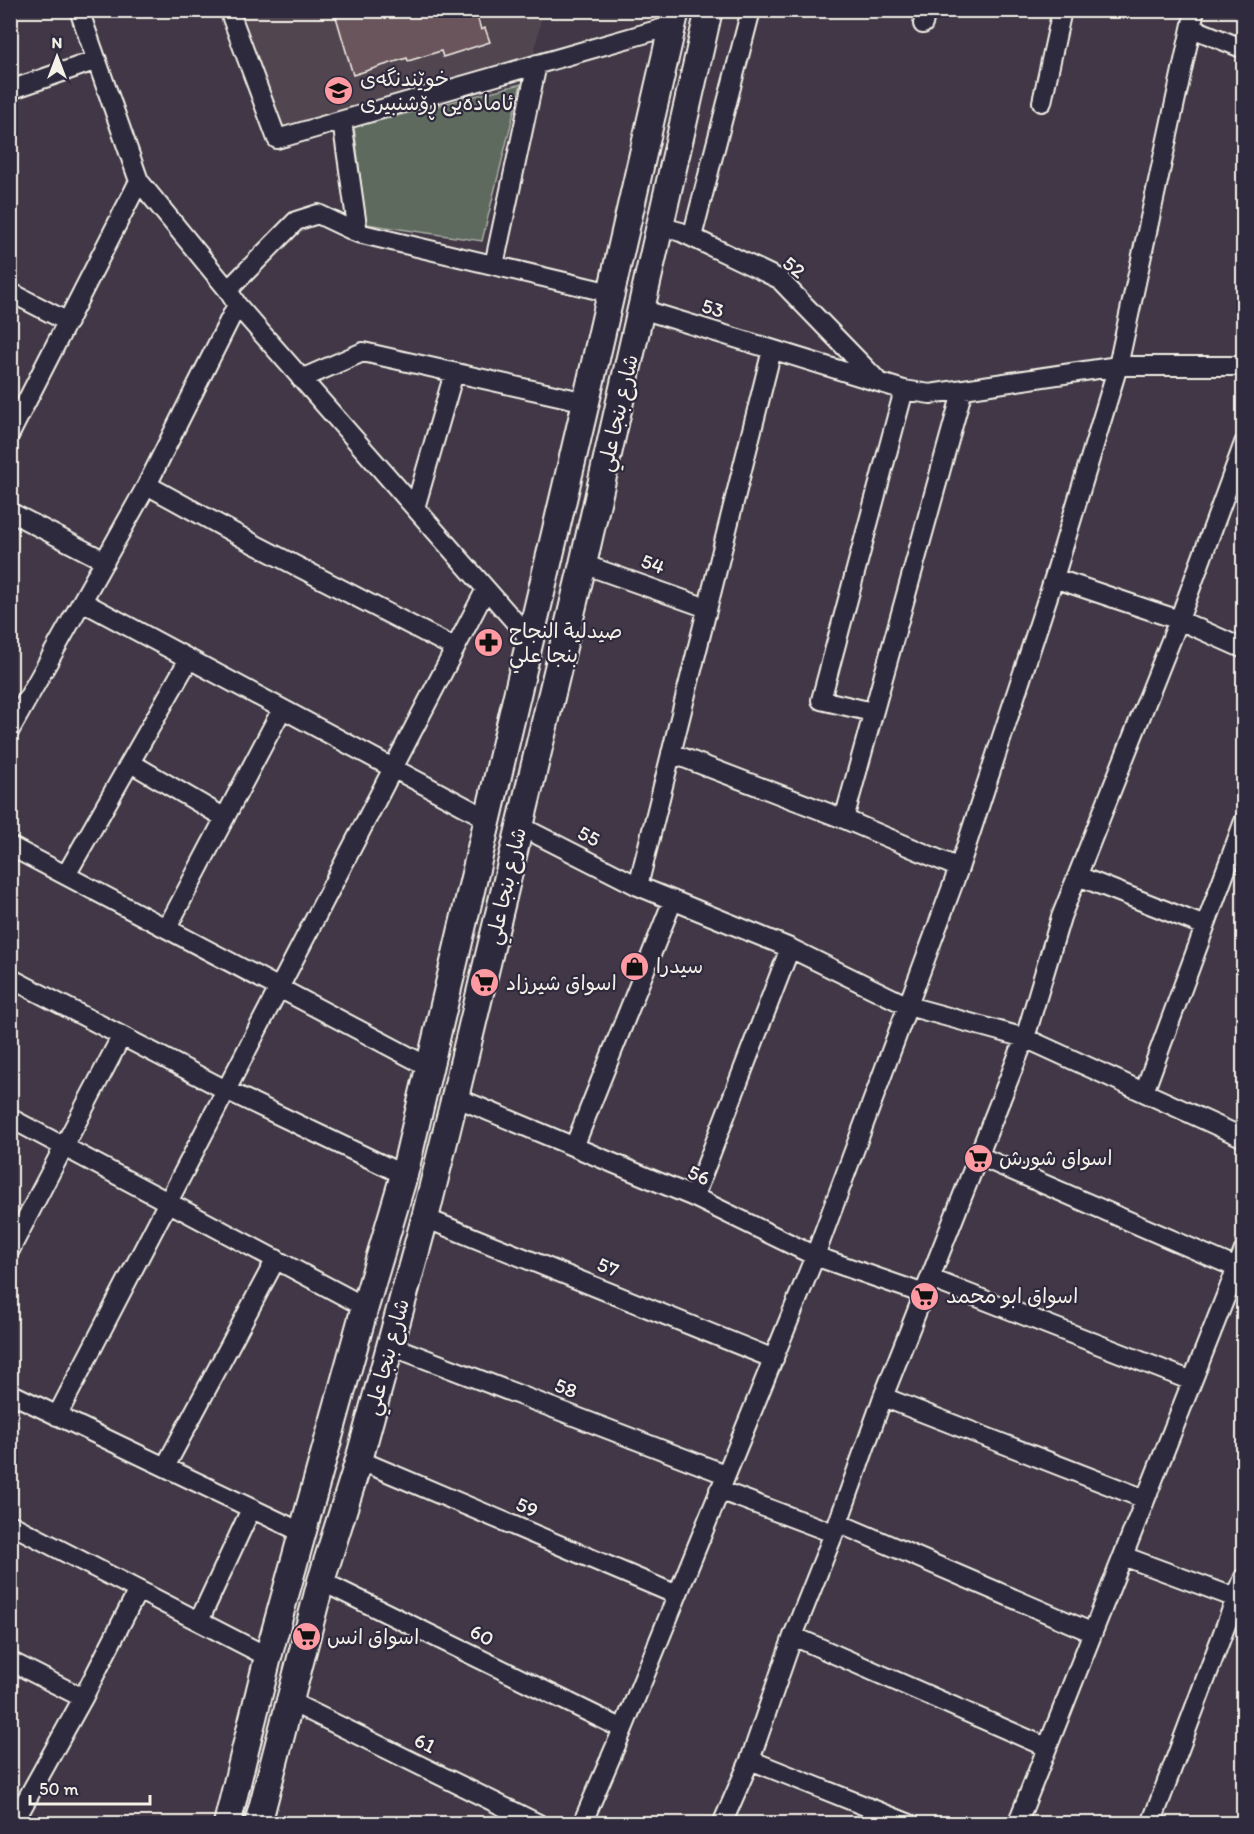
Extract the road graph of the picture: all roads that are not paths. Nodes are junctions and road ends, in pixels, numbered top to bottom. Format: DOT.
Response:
graph roads {
  1 [pos="79,10"];
  2 [pos="229,10"];
  3 [pos="709,10"];
  4 [pos="751,10"];
  5 [pos="1062,10"];
  6 [pos="673,18"];
  7 [pos="1193,19"];
  8 [pos="1244,49"];
  9 [pos="96,60"];
  10 [pos="537,64"];
  11 [pos="10,90"];
  12 [pos="1042,102"];
  13 [pos="342,120"];
  14 [pos="139,181"];
  15 [pos="659,226"];
  16 [pos="358,233"];
  17 [pos="692,237"];
  18 [pos="494,266"];
  19 [pos="10,292"];
  20 [pos="610,293"];
  21 [pos="232,297"];
  22 [pos="641,309"];
  23 [pos="68,322"];
  24 [pos="772,350"];
  25 [pos="1119,366"];
  26 [pos="1244,366"];
  27 [pos="454,373"];
  28 [pos="301,379"];
  29 [pos="877,380"];
  30 [pos="963,389"];
  31 [pos="903,390"];
  32 [pos="586,402"];
  33 [pos="10,435"];
  34 [pos="1244,443"];
  35 [pos="147,484"];
  36 [pos="415,508"];
  37 [pos="10,512"];
  38 [pos="105,561"];
  39 [pos="584,564"];
  40 [pos="1054,578"];
  41 [pos="486,589"];
  42 [pos="83,602"];
  43 [pos="707,608"];
  44 [pos="1179,620"];
  45 [pos="530,639"];
  46 [pos="455,648"];
  47 [pos="1244,649"];
  48 [pos="189,658"];
  49 [pos="282,709"];
  50 [pos="873,712"];
  51 [pos="10,730"];
  52 [pos="671,753"];
  53 [pos="131,763"];
  54 [pos="393,768"];
  55 [pos="225,818"];
  56 [pos="488,819"];
  57 [pos="844,819"];
  58 [pos="1244,821"];
  59 [pos="520,826"];
  60 [pos="10,846"];
  61 [pos="959,868"];
  62 [pos="66,875"];
  63 [pos="1078,876"];
  64 [pos="638,886"];
  65 [pos="470,892"];
  66 [pos="502,899"];
  67 [pos="673,900"];
  68 [pos="1205,926"];
  69 [pos="167,928"];
  70 [pos="790,948"];
  71 [pos="10,978"];
  72 [pos="279,988"];
  73 [pos="908,1006"];
  74 [pos="122,1037"];
  75 [pos="1025,1038"];
  76 [pos="429,1067"];
  77 [pos="226,1090"];
  78 [pos="1144,1092"];
  79 [pos="455,1097"];
  80 [pos="10,1118"];
  81 [pos="1244,1138"];
  82 [pos="65,1147"];
  83 [pos="574,1147"];
  84 [pos="979,1156"];
  85 [pos="404,1175"];
  86 [pos="694,1197"];
  87 [pos="168,1202"];
  88 [pos="425,1218"];
  89 [pos="10,1250"];
  90 [pos="1244,1250"];
  91 [pos="815,1256"];
  92 [pos="276,1259"];
  93 [pos="1240,1270"];
  94 [pos="928,1286"];
  95 [pos="365,1307"];
  96 [pos="390,1345"];
  97 [pos="774,1359"];
  98 [pos="1192,1381"];
  99 [pos="10,1394"];
  100 [pos="883,1398"];
  101 [pos="57,1416"];
  102 [pos="359,1460"];
  103 [pos="165,1467"];
  104 [pos="722,1482"];
  105 [pos="1145,1499"];
  106 [pos="251,1509"];
  107 [pos="11,1525"];
  108 [pos="836,1528"];
  109 [pos="303,1533"];
  110 [pos="1123,1556"];
  111 [pos="1244,1577"];
  112 [pos="321,1581"];
  113 [pos="138,1590"];
  114 [pos="676,1595"];
  115 [pos="1239,1600"];
  116 [pos="199,1621"];
  117 [pos="1091,1632"];
  118 [pos="793,1636"];
  119 [pos="268,1657"];
  120 [pos="10,1661"];
  121 [pos="83,1698"];
  122 [pos="291,1702"];
  123 [pos="623,1729"];
  124 [pos="1046,1747"];
  125 [pos="750,1760"];
  126 [pos="261,1822"];
  127 [pos="13,1824"];
  128 [pos="226,1824"];
  129 [pos="539,1824"];
  130 [pos="582,1824"];
  131 [pos="722,1824"];
  132 [pos="910,1824"];
  133 [pos="1017,1824"];
  134 [pos="1151,1824"];
  1 -- 9 [label="street"];
  2 -- 13 [label="street"];
  3 -- 15 [label="main road, شارع بنجا علي"];
  4 -- 17 [label="street"];
  5 -- 12 [label="street"];
  6 -- 10 [label="street"];
  6 -- 20 [label="main road, شارع بنجا علي"];
  7 -- 8 [label="street"];
  7 -- 25 [label="street"];
  9 -- 11 [label="street"];
  9 -- 14 [label="street"];
  10 -- 13 [label="street"];
  10 -- 18 [label="street"];
  13 -- 16 [label="street"];
  14 -- 21 [label="street"];
  14 -- 23 [label="street"];
  15 -- 17 [label="street, 52"];
  15 -- 22 [label="main road, شارع بنجا علي"];
  16 -- 18 [label="street"];
  16 -- 21 [label="street"];
  17 -- 29 [label="street, 52"];
  18 -- 20 [label="street"];
  19 -- 23 [label="street"];
  20 -- 32 [label="main road, شارع بنجا علي"];
  21 -- 28 [label="street"];
  21 -- 35 [label="street"];
  22 -- 24 [label="street, 53"];
  22 -- 39 [label="main road, شارع بنجا علي"];
  23 -- 33 [label="street"];
  24 -- 29 [label="street, 53"];
  24 -- 43 [label="street"];
  25 -- 26 [label="street, 53"];
  25 -- 30 [label="street, 53"];
  25 -- 40 [label="street"];
  27 -- 28 [label="street"];
  27 -- 32 [label="street"];
  27 -- 36 [label="street"];
  28 -- 36 [label="street"];
  29 -- 31 [label="street, 53"];
  30 -- 31 [label="street, 53"];
  30 -- 50 [label="street"];
  31 -- 50 [label="street"];
  32 -- 45 [label="main road, شارع بنجا علي"];
  34 -- 44 [label="street"];
  35 -- 38 [label="street"];
  35 -- 46 [label="street"];
  36 -- 41 [label="street"];
  37 -- 38 [label="street"];
  38 -- 42 [label="street"];
  39 -- 43 [label="street, 54"];
  39 -- 59 [label="main road, شارع بنجا علي"];
  40 -- 44 [label="street"];
  40 -- 61 [label="street"];
  41 -- 45 [label="street"];
  41 -- 46 [label="street"];
  42 -- 48 [label="street"];
  42 -- 51 [label="street"];
  43 -- 52 [label="street"];
  44 -- 47 [label="street"];
  44 -- 63 [label="street"];
  45 -- 56 [label="main road, شارع بنجا علي"];
  46 -- 54 [label="street"];
  48 -- 49 [label="street"];
  48 -- 53 [label="street"];
  49 -- 54 [label="street"];
  49 -- 55 [label="street"];
  50 -- 57 [label="street"];
  52 -- 57 [label="street"];
  52 -- 64 [label="street"];
  53 -- 55 [label="street"];
  53 -- 62 [label="street"];
  54 -- 56 [label="street"];
  54 -- 72 [label="street"];
  55 -- 69 [label="street"];
  56 -- 65 [label="main road, شارع بنجا علي"];
  57 -- 61 [label="street"];
  58 -- 68 [label="street"];
  59 -- 64 [label="street, 55"];
  59 -- 66 [label="main road, شارع بنجا علي"];
  60 -- 62 [label="street"];
  61 -- 73 [label="street"];
  62 -- 69 [label="street"];
  63 -- 68 [label="street"];
  63 -- 75 [label="street"];
  64 -- 67 [label="street, 55"];
  65 -- 66 [label="main road"];
  65 -- 76 [label="main road, شارع بنجا علي"];
  66 -- 79 [label="main road, شارع بنجا علي"];
  67 -- 70 [label="street, 55"];
  67 -- 83 [label="street"];
  68 -- 78 [label="street"];
  69 -- 72 [label="street"];
  70 -- 73 [label="street, 55"];
  70 -- 86 [label="street"];
  71 -- 74 [label="street"];
  72 -- 76 [label="street"];
  72 -- 77 [label="street"];
  73 -- 75 [label="street, 55"];
  73 -- 91 [label="street"];
  74 -- 77 [label="street"];
  74 -- 82 [label="street"];
  75 -- 78 [label="street, 55"];
  75 -- 84 [label="street"];
  76 -- 85 [label="main road, شارع بنجا علي"];
  77 -- 85 [label="street"];
  77 -- 87 [label="street"];
  78 -- 81 [label="street, 55"];
  79 -- 83 [label="street, 56"];
  79 -- 88 [label="main road, شارع بنجا علي"];
  80 -- 82 [label="street"];
  82 -- 87 [label="street"];
  82 -- 89 [label="street"];
  83 -- 86 [label="street, 56"];
  84 -- 93 [label="street"];
  84 -- 94 [label="street"];
  85 -- 95 [label="main road, شارع بنجا علي"];
  86 -- 91 [label="street, 56"];
  87 -- 92 [label="street"];
  87 -- 101 [label="street"];
  88 -- 96 [label="main road, شارع بنجا علي"];
  88 -- 97 [label="street, 57"];
  90 -- 93 [label="street"];
  91 -- 94 [label="street, 56"];
  91 -- 97 [label="street"];
  92 -- 95 [label="street"];
  92 -- 103 [label="street"];
  93 -- 98 [label="street"];
  94 -- 98 [label="street, 56"];
  94 -- 100 [label="street"];
  95 -- 109 [label="main road, شارع بنجا علي"];
  96 -- 102 [label="main road, شارع بنجا علي"];
  96 -- 104 [label="street, 58"];
  97 -- 104 [label="street"];
  98 -- 105 [label="street"];
  99 -- 101 [label="street"];
  100 -- 105 [label="street"];
  100 -- 108 [label="street"];
  101 -- 103 [label="street"];
  102 -- 112 [label="main road, شارع بنجا علي"];
  102 -- 114 [label="street, 59"];
  103 -- 106 [label="street"];
  104 -- 108 [label="street, 58"];
  104 -- 114 [label="street"];
  105 -- 110 [label="street"];
  106 -- 109 [label="street"];
  106 -- 116 [label="street"];
  107 -- 113 [label="street"];
  108 -- 117 [label="street, 58"];
  108 -- 118 [label="street"];
  109 -- 119 [label="main road, شارع بنجا علي"];
  110 -- 115 [label="street"];
  110 -- 117 [label="street"];
  111 -- 115 [label="street"];
  112 -- 122 [label="main road, شارع بنجا علي"];
  112 -- 123 [label="street, 60"];
  113 -- 116 [label="street"];
  113 -- 121 [label="street"];
  114 -- 123 [label="street"];
  115 -- 134 [label="street"];
  116 -- 119 [label="street"];
  117 -- 124 [label="street"];
  118 -- 124 [label="street"];
  118 -- 125 [label="street"];
  119 -- 128 [label="main road, شارع بنجا علي"];
  120 -- 121 [label="street"];
  121 -- 127 [label="street"];
  122 -- 126 [label="main road, شارع بنجا علي"];
  122 -- 129 [label="street, 61"];
  123 -- 130 [label="street"];
  124 -- 133 [label="street"];
  125 -- 131 [label="street"];
  125 -- 132 [label="street"];
}
